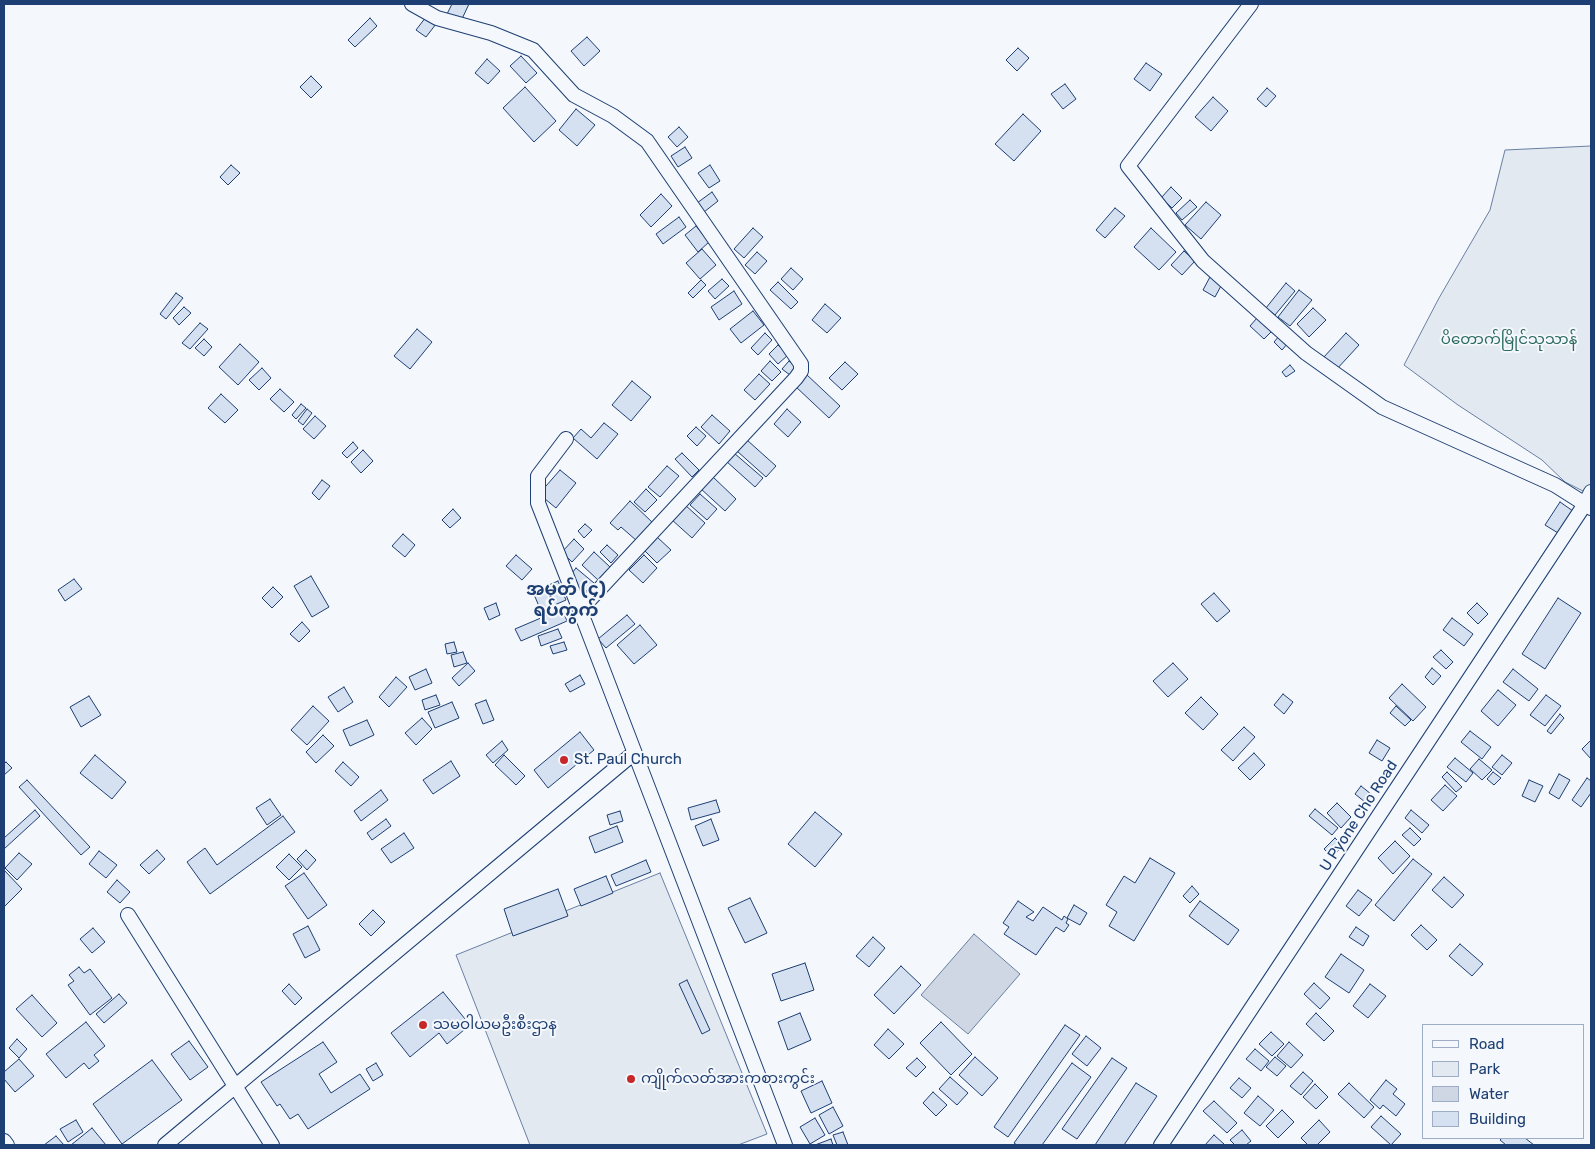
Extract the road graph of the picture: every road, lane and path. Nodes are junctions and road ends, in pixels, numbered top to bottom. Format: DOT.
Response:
graph roads {
  1 [pos="412,4"];
  2 [pos="1250,4"];
  3 [pos="566,440"];
  4 [pos="1589,501"];
  5 [pos="580,610"];
  6 [pos="634,753"];
  7 [pos="128,915"];
  8 [pos="237,1087"];
  9 [pos="4,1141"];
  10 [pos="7,1145"];
  11 [pos="165,1145"];
  12 [pos="272,1145"];
  13 [pos="785,1145"];
  14 [pos="1162,1145"];
  1 -- 5 [label="street"];
  2 -- 4 [label="street"];
  3 -- 5 [label="street"];
  4 -- 14 [label="street, U Pyone Cho Road"];
  5 -- 6 [label="street"];
  6 -- 8 [label="street"];
  6 -- 13 [label="street"];
  7 -- 8 [label="street"];
  8 -- 11 [label="street"];
  8 -- 12 [label="street"];
  9 -- 10 [label="street"];
}
